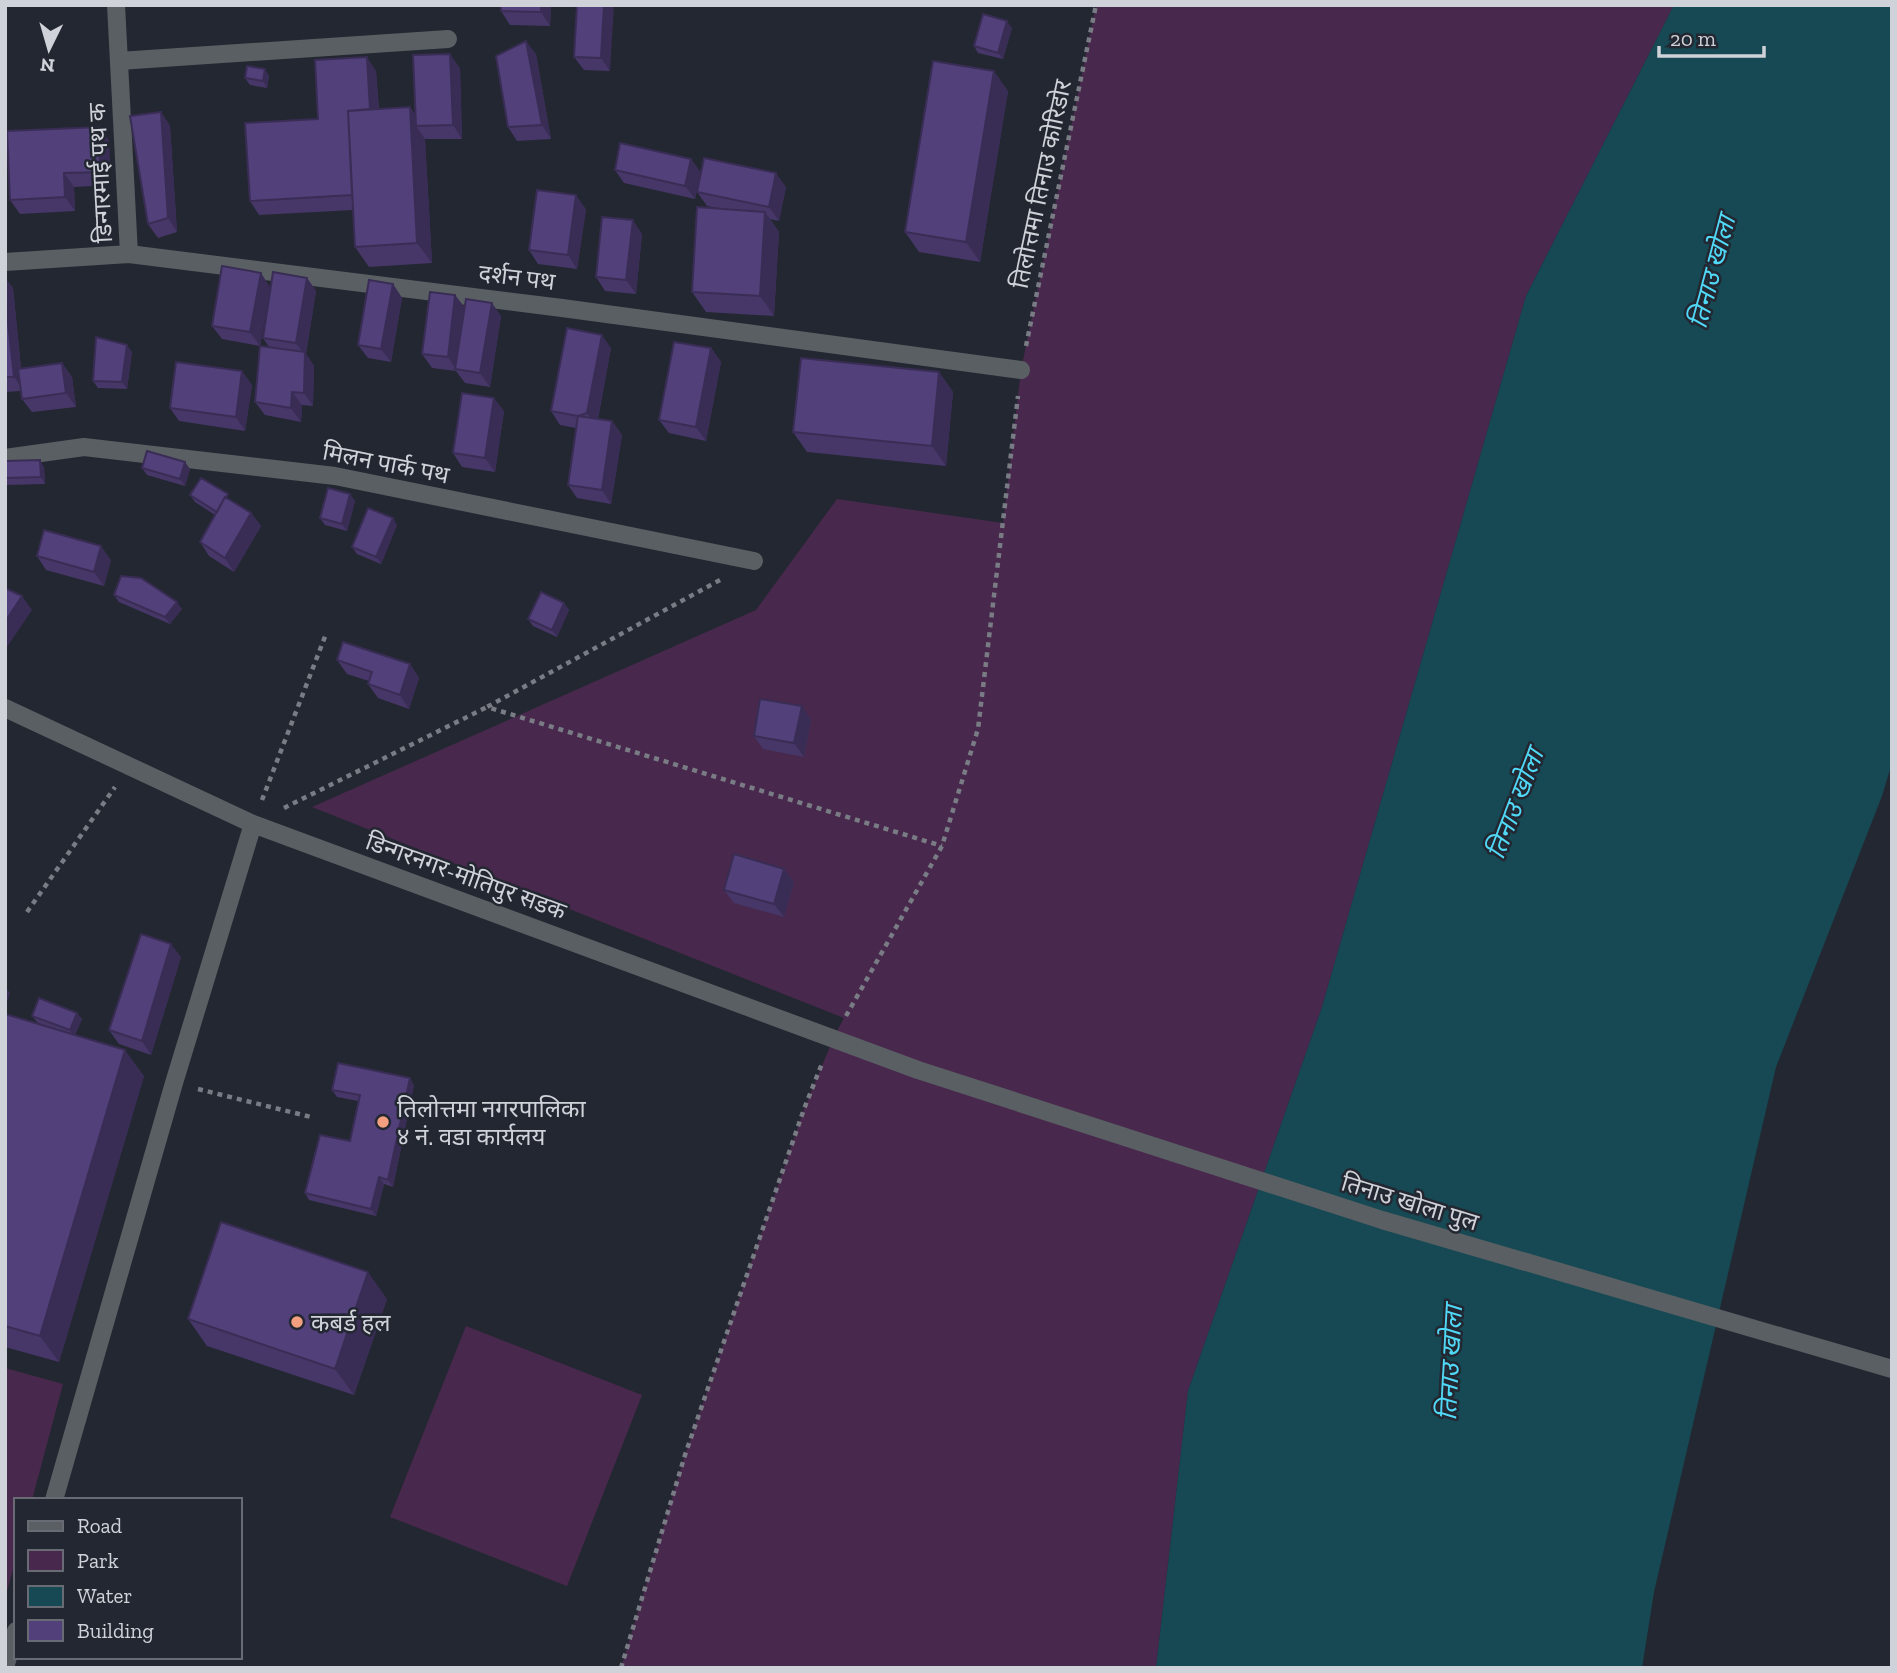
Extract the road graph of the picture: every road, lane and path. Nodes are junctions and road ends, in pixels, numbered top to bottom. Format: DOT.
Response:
graph roads {
  1 [pos="116,5"];
  2 [pos="1096,5"];
  3 [pos="448,39"];
  4 [pos="119,61"];
  5 [pos="129,254"];
  6 [pos="5,262"];
  7 [pos="1021,370"];
  8 [pos="5,458"];
  9 [pos="754,561"];
  10 [pos="326,634"];
  11 [pos="487,707"];
  12 [pos="5,708"];
  13 [pos="130,766"];
  14 [pos="253,824"];
  15 [pos="942,846"];
  16 [pos="27,912"];
  17 [pos="918,1069"];
  18 [pos="174,1083"];
  19 [pos="311,1116"];
  20 [pos="1892,1369"];
  21 [pos="55,1498"];
  22 [pos="14,1638"];
  23 [pos="5,1667"];
  1 -- 4 [label="street, डिन्गरमाई पथ क"];
  2 -- 7 [label="path, तिलोत्तमा तिनाउ कोरिडोर"];
  3 -- 4 [label="street"];
  4 -- 5 [label="street, डिन्गरमाई पथ क"];
  5 -- 6 [label="street, दर्शन पथ"];
  5 -- 7 [label="street, दर्शन पथ"];
  8 -- 9 [label="street, मिलन पार्क पथ"];
  9 -- 11 [label="path"];
  10 -- 14 [label="path"];
  11 -- 14 [label="path"];
  11 -- 15 [label="path"];
  12 -- 13 [label="street, डिन्गरनगर-मोतिपुर सडक"];
  13 -- 14 [label="street, डिन्गरनगर-मोतिपुर सडक"];
  13 -- 16 [label="path"];
  14 -- 17 [label="street, डिन्गरनगर-मोतिपुर सडक"];
  14 -- 18 [label="street"];
  17 -- 20 [label="street, तिनाउ खोला पुल"];
  18 -- 19 [label="path"];
  18 -- 21 [label="street"];
  22 -- 23 [label="street"];
}
